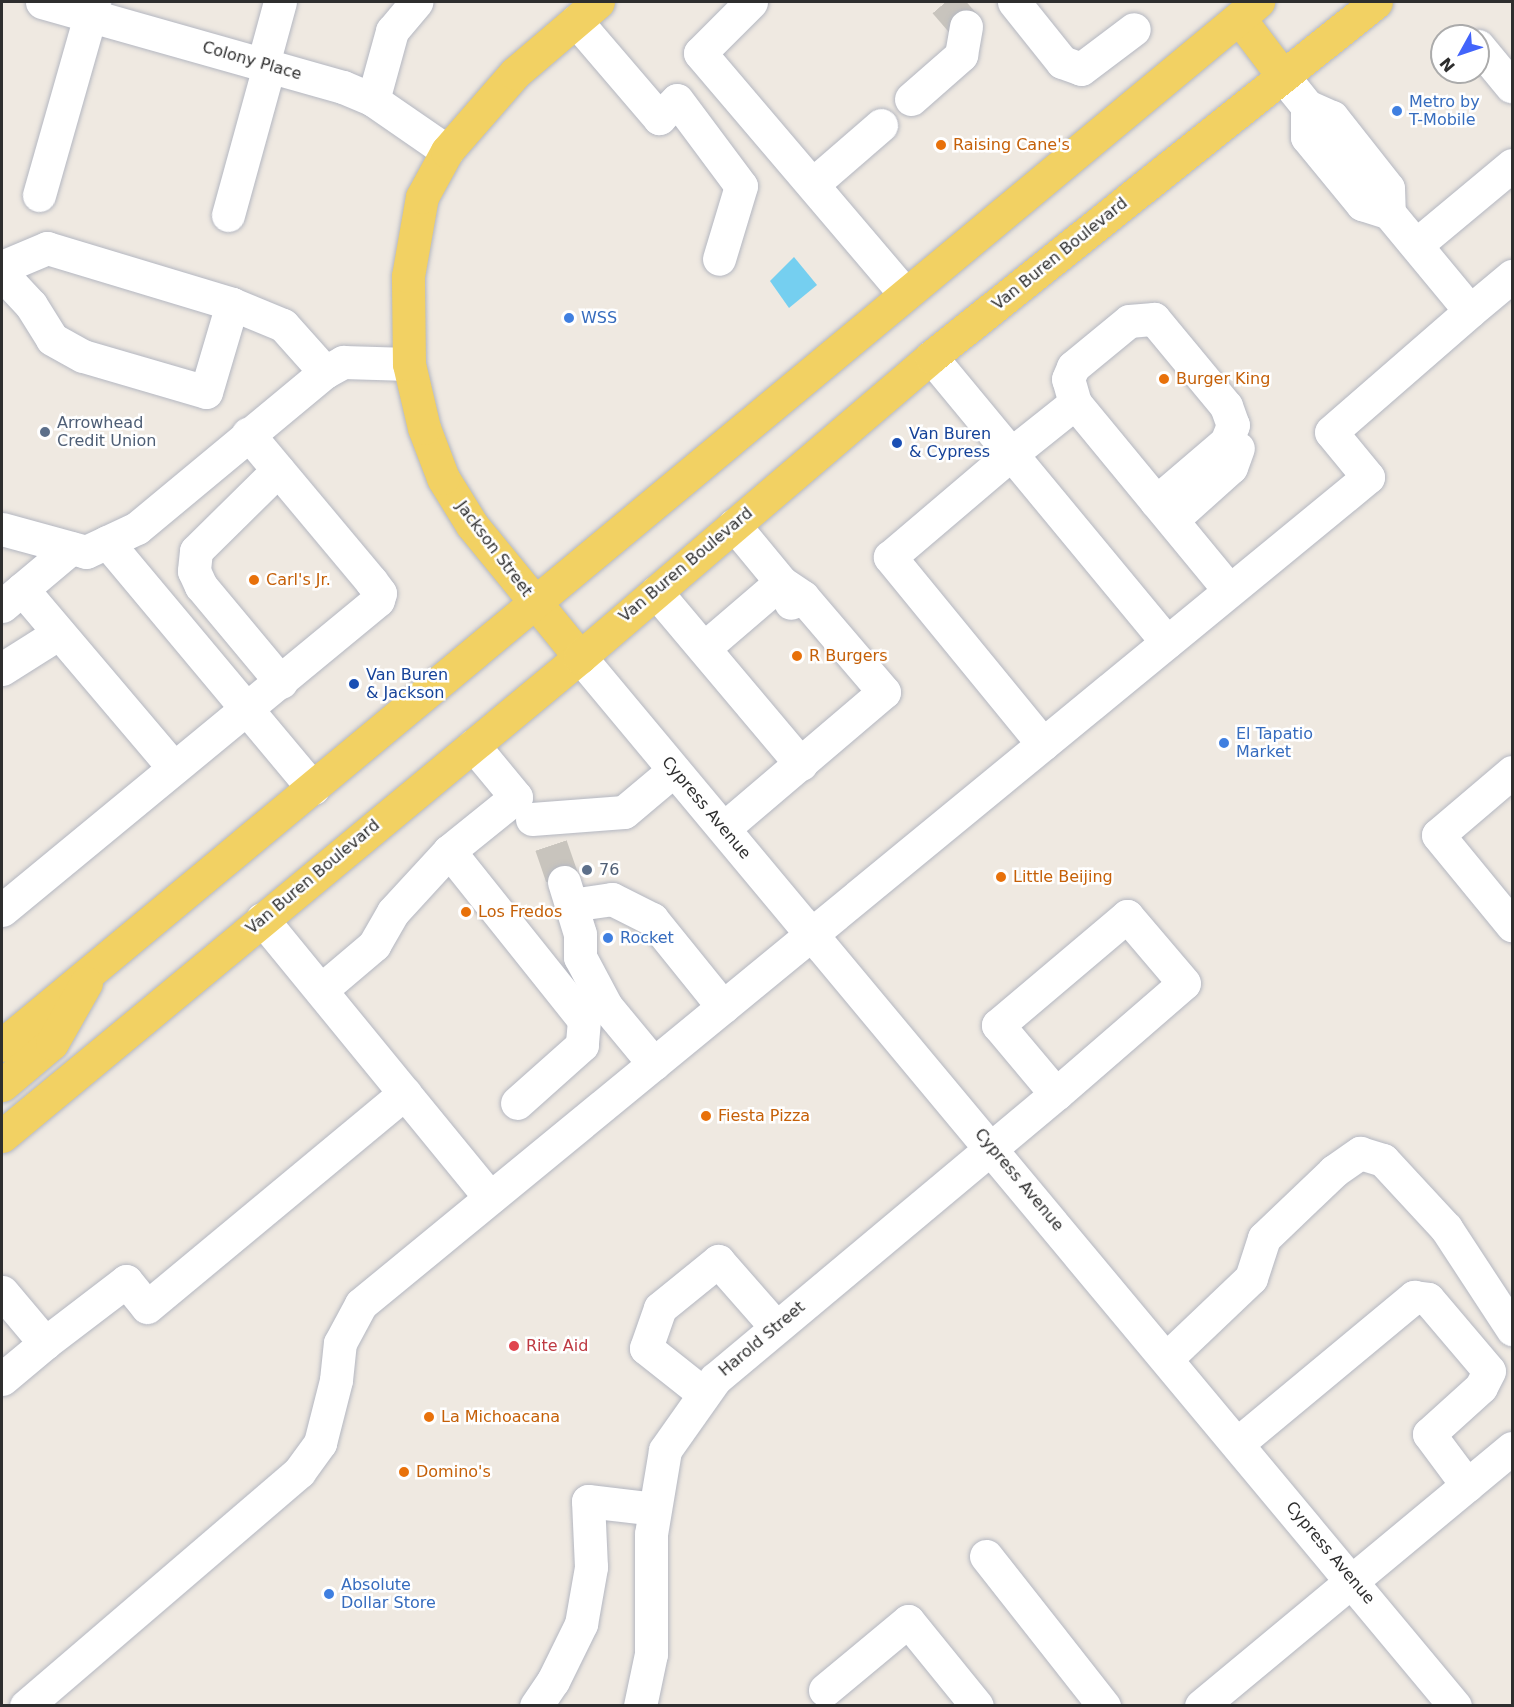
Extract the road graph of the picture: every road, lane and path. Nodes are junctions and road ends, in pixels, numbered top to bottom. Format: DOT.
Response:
graph roads {
  1 [pos="42,2"];
  2 [pos="280,2"];
  3 [pos="416,2"];
  4 [pos="751,2"];
  5 [pos="1014,2"];
  6 [pos="1376,2"];
  7 [pos="93,8"];
  8 [pos="1249,10"];
  9 [pos="587,11"];
  10 [pos="966,26"];
  11 [pos="1134,29"];
  12 [pos="1490,60"];
  13 [pos="266,65"];
  14 [pos="1283,76"];
  15 [pos="1512,86"];
  16 [pos="911,99"];
  17 [pos="373,100"];
  18 [pos="881,124"];
  19 [pos="447,151"];
  20 [pos="1512,165"];
  21 [pos="813,184"];
  22 [pos="39,195"];
  23 [pos="228,215"];
  24 [pos="1416,246"];
  25 [pos="719,259"];
  26 [pos="2,267"];
  27 [pos="2,274"];
  28 [pos="1512,276"];
  29 [pos="905,294"];
  30 [pos="232,304"];
  31 [pos="1470,311"];
  32 [pos="931,357"];
  33 [pos="409,364"];
  34 [pos="325,372"];
  35 [pos="1075,403"];
  36 [pos="248,434"];
  37 [pos="1011,454"];
  38 [pos="278,470"];
  39 [pos="1164,511"];
  40 [pos="734,525"];
  41 [pos="2,529"];
  42 [pos="107,542"];
  43 [pos="71,548"];
  44 [pos="781,582"];
  45 [pos="1230,590"];
  46 [pos="656,592"];
  47 [pos="12,597"];
  48 [pos="534,600"];
  49 [pos="59,633"];
  50 [pos="1167,642"];
  51 [pos="704,648"];
  52 [pos="580,657"];
  53 [pos="2,669"];
  54 [pos="281,682"];
  55 [pos="248,711"];
  56 [pos="1043,744"];
  57 [pos="473,745"];
  58 [pos="801,764"];
  59 [pos="174,768"];
  60 [pos="674,770"];
  61 [pos="1512,772"];
  62 [pos="313,788"];
  63 [pos="533,820"];
  64 [pos="724,828"];
  65 [pos="450,851"];
  66 [pos="6,897"];
  67 [pos="262,919"];
  68 [pos="1512,925"];
  69 [pos="812,935"];
  70 [pos="96,966"];
  71 [pos="321,990"];
  72 [pos="723,1007"];
  73 [pos="2,1045"];
  74 [pos="654,1064"];
  75 [pos="2,1085"];
  76 [pos="405,1093"];
  77 [pos="1056,1094"];
  78 [pos="517,1103"];
  79 [pos="2,1136"];
  80 [pos="992,1147"];
  81 [pos="490,1198"];
  82 [pos="2,1292"];
  83 [pos="776,1328"];
  84 [pos="1512,1329"];
  85 [pos="45,1343"];
  86 [pos="1167,1358"];
  87 [pos="2,1379"];
  88 [pos="704,1394"];
  89 [pos="1238,1443"];
  90 [pos="1512,1448"];
  91 [pos="1467,1485"];
  92 [pos="655,1509"];
  93 [pos="986,1556"];
  94 [pos="1353,1580"];
  95 [pos="823,1700"];
  96 [pos="26,1706"];
  97 [pos="536,1706"];
  98 [pos="640,1706"];
  99 [pos="977,1706"];
  100 [pos="1104,1706"];
  101 [pos="1201,1706"];
  102 [pos="1455,1706"];
  1 -- 7 [label="street, Colony Place"];
  2 -- 13 [label="street"];
  3 -- 17 [label="street"];
  4 -- 21 [label="street"];
  5 -- 11 [label="street"];
  6 -- 14 [label="main road, Van Buren Boulevard"];
  7 -- 13 [label="street, Colony Place"];
  7 -- 22 [label="street"];
  8 -- 14 [label="main road"];
  8 -- 29 [label="main road"];
  9 -- 19 [label="main road, Jackson Street"];
  9 -- 25 [label="street"];
  10 -- 16 [label="street"];
  12 -- 15 [label="street"];
  13 -- 17 [label="street, Colony Place"];
  13 -- 23 [label="street"];
  14 -- 24 [label="street"];
  14 -- 32 [label="main road, Van Buren Boulevard"];
  17 -- 19 [label="street, Colony Place"];
  18 -- 21 [label="street"];
  19 -- 33 [label="main road, Jackson Street"];
  20 -- 24 [label="street"];
  21 -- 29 [label="street"];
  24 -- 31 [label="street"];
  26 -- 30 [label="street"];
  27 -- 30 [label="street"];
  28 -- 31 [label="street"];
  29 -- 48 [label="main road"];
  30 -- 34 [label="street"];
  31 -- 45 [label="street"];
  32 -- 37 [label="street"];
  32 -- 40 [label="main road, Van Buren Boulevard"];
  33 -- 34 [label="street"];
  33 -- 48 [label="main road, Jackson Street"];
  34 -- 36 [label="street"];
  35 -- 37 [label="street"];
  35 -- 39 [label="street"];
  35 -- 39 [label="street"];
  36 -- 38 [label="street"];
  36 -- 42 [label="street"];
  37 -- 50 [label="street"];
  37 -- 56 [label="street"];
  38 -- 54 [label="street"];
  38 -- 54 [label="street"];
  39 -- 45 [label="street"];
  40 -- 44 [label="street"];
  40 -- 46 [label="main road, Van Buren Boulevard"];
  41 -- 43 [label="street"];
  42 -- 43 [label="street"];
  42 -- 55 [label="street"];
  43 -- 47 [label="street"];
  44 -- 51 [label="street"];
  44 -- 58 [label="street"];
  45 -- 50 [label="street"];
  46 -- 51 [label="street"];
  46 -- 52 [label="main road, Van Buren Boulevard"];
  47 -- 49 [label="street"];
  48 -- 52 [label="main road, Jackson Street"];
  48 -- 62 [label="main road"];
  49 -- 53 [label="street"];
  49 -- 59 [label="street"];
  50 -- 56 [label="street"];
  51 -- 58 [label="street"];
  52 -- 57 [label="main road, Van Buren Boulevard"];
  52 -- 60 [label="street, Cypress Avenue"];
  54 -- 55 [label="street"];
  55 -- 59 [label="street"];
  55 -- 62 [label="street"];
  56 -- 69 [label="street"];
  57 -- 63 [label="street"];
  57 -- 67 [label="main road, Van Buren Boulevard"];
  58 -- 64 [label="street"];
  59 -- 66 [label="street"];
  60 -- 63 [label="street"];
  60 -- 64 [label="street, Cypress Avenue"];
  61 -- 68 [label="street"];
  62 -- 70 [label="main road"];
  63 -- 65 [label="street"];
  64 -- 69 [label="street, Cypress Avenue"];
  65 -- 71 [label="street"];
  65 -- 78 [label="street"];
  67 -- 71 [label="street"];
  67 -- 79 [label="main road, Van Buren Boulevard"];
  69 -- 72 [label="street"];
  69 -- 80 [label="street, Cypress Avenue"];
  70 -- 73 [label="main road"];
  70 -- 75 [label="main road"];
  71 -- 76 [label="street"];
  72 -- 74 [label="street"];
  72 -- 74 [label="street"];
  74 -- 81 [label="street"];
  76 -- 81 [label="street"];
  76 -- 85 [label="street"];
  77 -- 77 [label="street, Harold Street"];
  77 -- 80 [label="street, Harold Street"];
  80 -- 83 [label="street, Harold Street"];
  80 -- 86 [label="street, Cypress Avenue"];
  81 -- 96 [label="street"];
  82 -- 85 [label="street"];
  83 -- 88 [label="street, Harold Street"];
  83 -- 88 [label="street"];
  84 -- 86 [label="street"];
  85 -- 87 [label="street"];
  86 -- 89 [label="street, Cypress Avenue"];
  88 -- 92 [label="street, Harold Street"];
  89 -- 91 [label="street"];
  89 -- 94 [label="street, Cypress Avenue"];
  90 -- 91 [label="street"];
  91 -- 94 [label="street"];
  92 -- 97 [label="street"];
  92 -- 98 [label="street, Harold Street"];
  93 -- 100 [label="street"];
  94 -- 101 [label="street"];
  94 -- 102 [label="street, Cypress Avenue"];
  95 -- 99 [label="street"];
}
